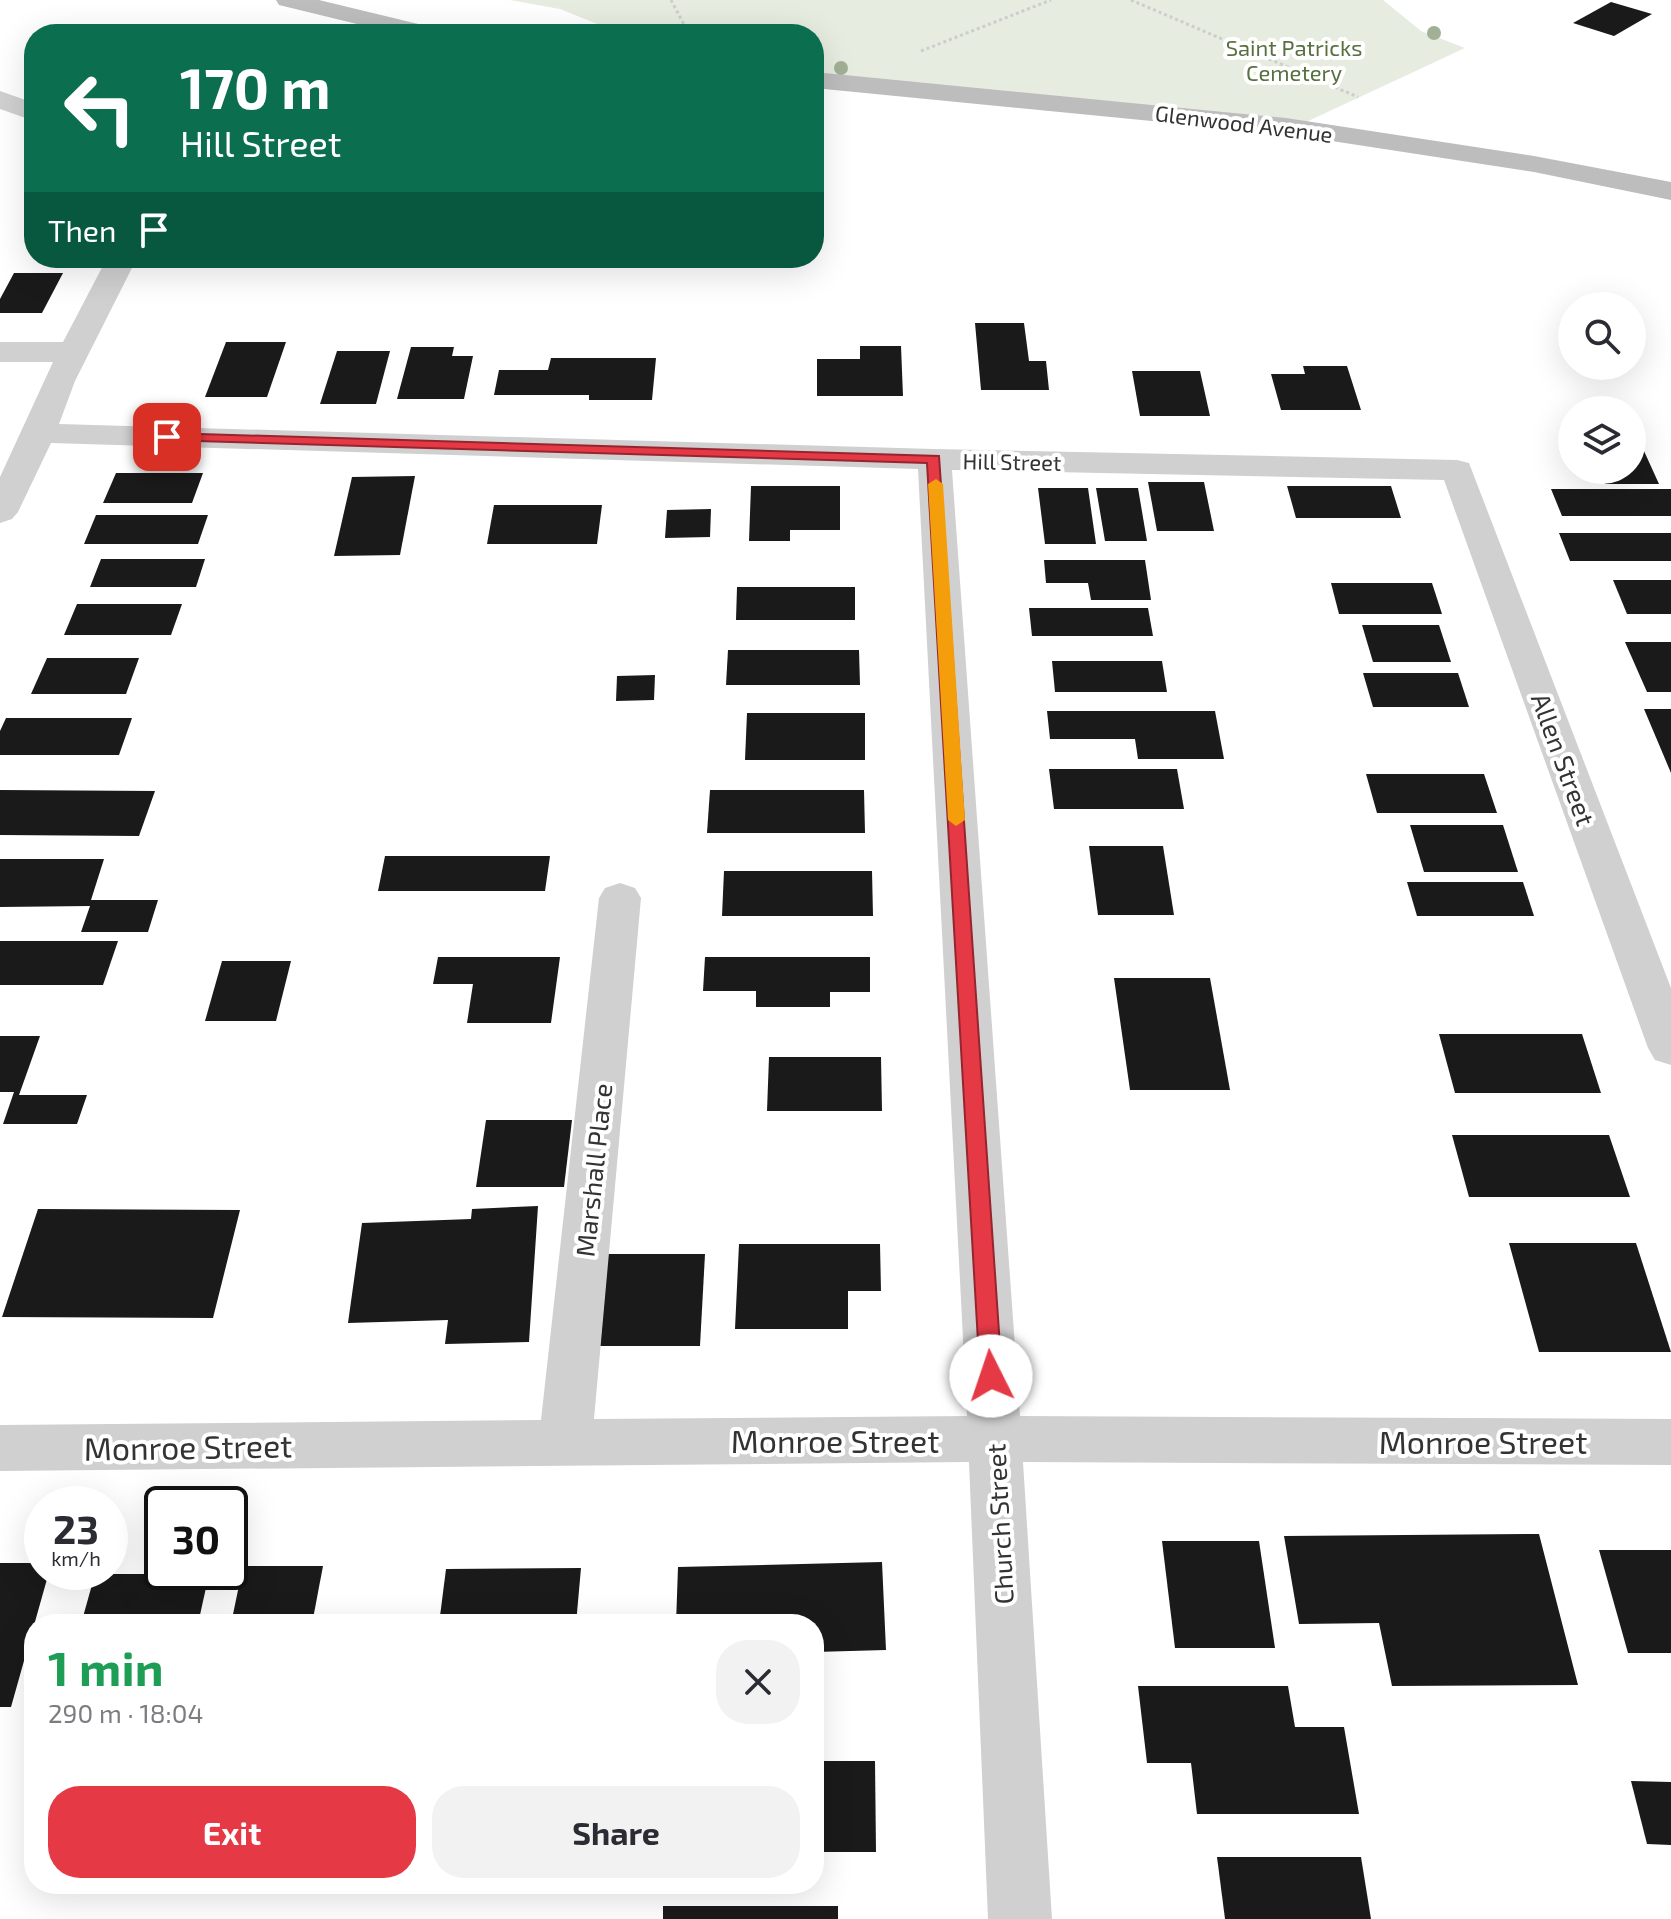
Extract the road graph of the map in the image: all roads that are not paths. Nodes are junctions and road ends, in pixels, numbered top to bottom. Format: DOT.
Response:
graph roads {
  1 [pos="288,0"];
  2 [pos="388,24"];
  3 [pos="824,81"];
  4 [pos="0,99"];
  5 [pos="24,109"];
  6 [pos="1671,191"];
  7 [pos="117,268"];
  8 [pos="0,352"];
  9 [pos="74,352"];
  10 [pos="0,381"];
  11 [pos="59,381"];
  12 [pos="39,433"];
  13 [pos="934,459"];
  14 [pos="1457,470"];
  15 [pos="0,512"];
  16 [pos="620,898"];
  17 [pos="1671,1048"];
  18 [pos="995,1439"];
  19 [pos="565,1442"];
  20 [pos="1671,1442"];
  21 [pos="0,1448"];
  22 [pos="1020,1919"];
  1 -- 2 [label="street"];
  3 -- 6 [label="street, Glenwood Avenue"];
  4 -- 5 [label="street"];
  7 -- 9 [label="street"];
  8 -- 9 [label="street"];
  9 -- 11 [label="street"];
  10 -- 11 [label="street"];
  11 -- 12 [label="street"];
  12 -- 13 [label="street, Hill Street"];
  12 -- 15 [label="street"];
  13 -- 14 [label="street, Hill Street"];
  13 -- 18 [label="street, Church Street"];
  14 -- 17 [label="street, Allen Street"];
  16 -- 19 [label="street, Marshall Place"];
  18 -- 19 [label="street, Monroe Street"];
  18 -- 20 [label="street, Monroe Street"];
  18 -- 22 [label="street, Church Street"];
  19 -- 21 [label="street, Monroe Street"];
}
